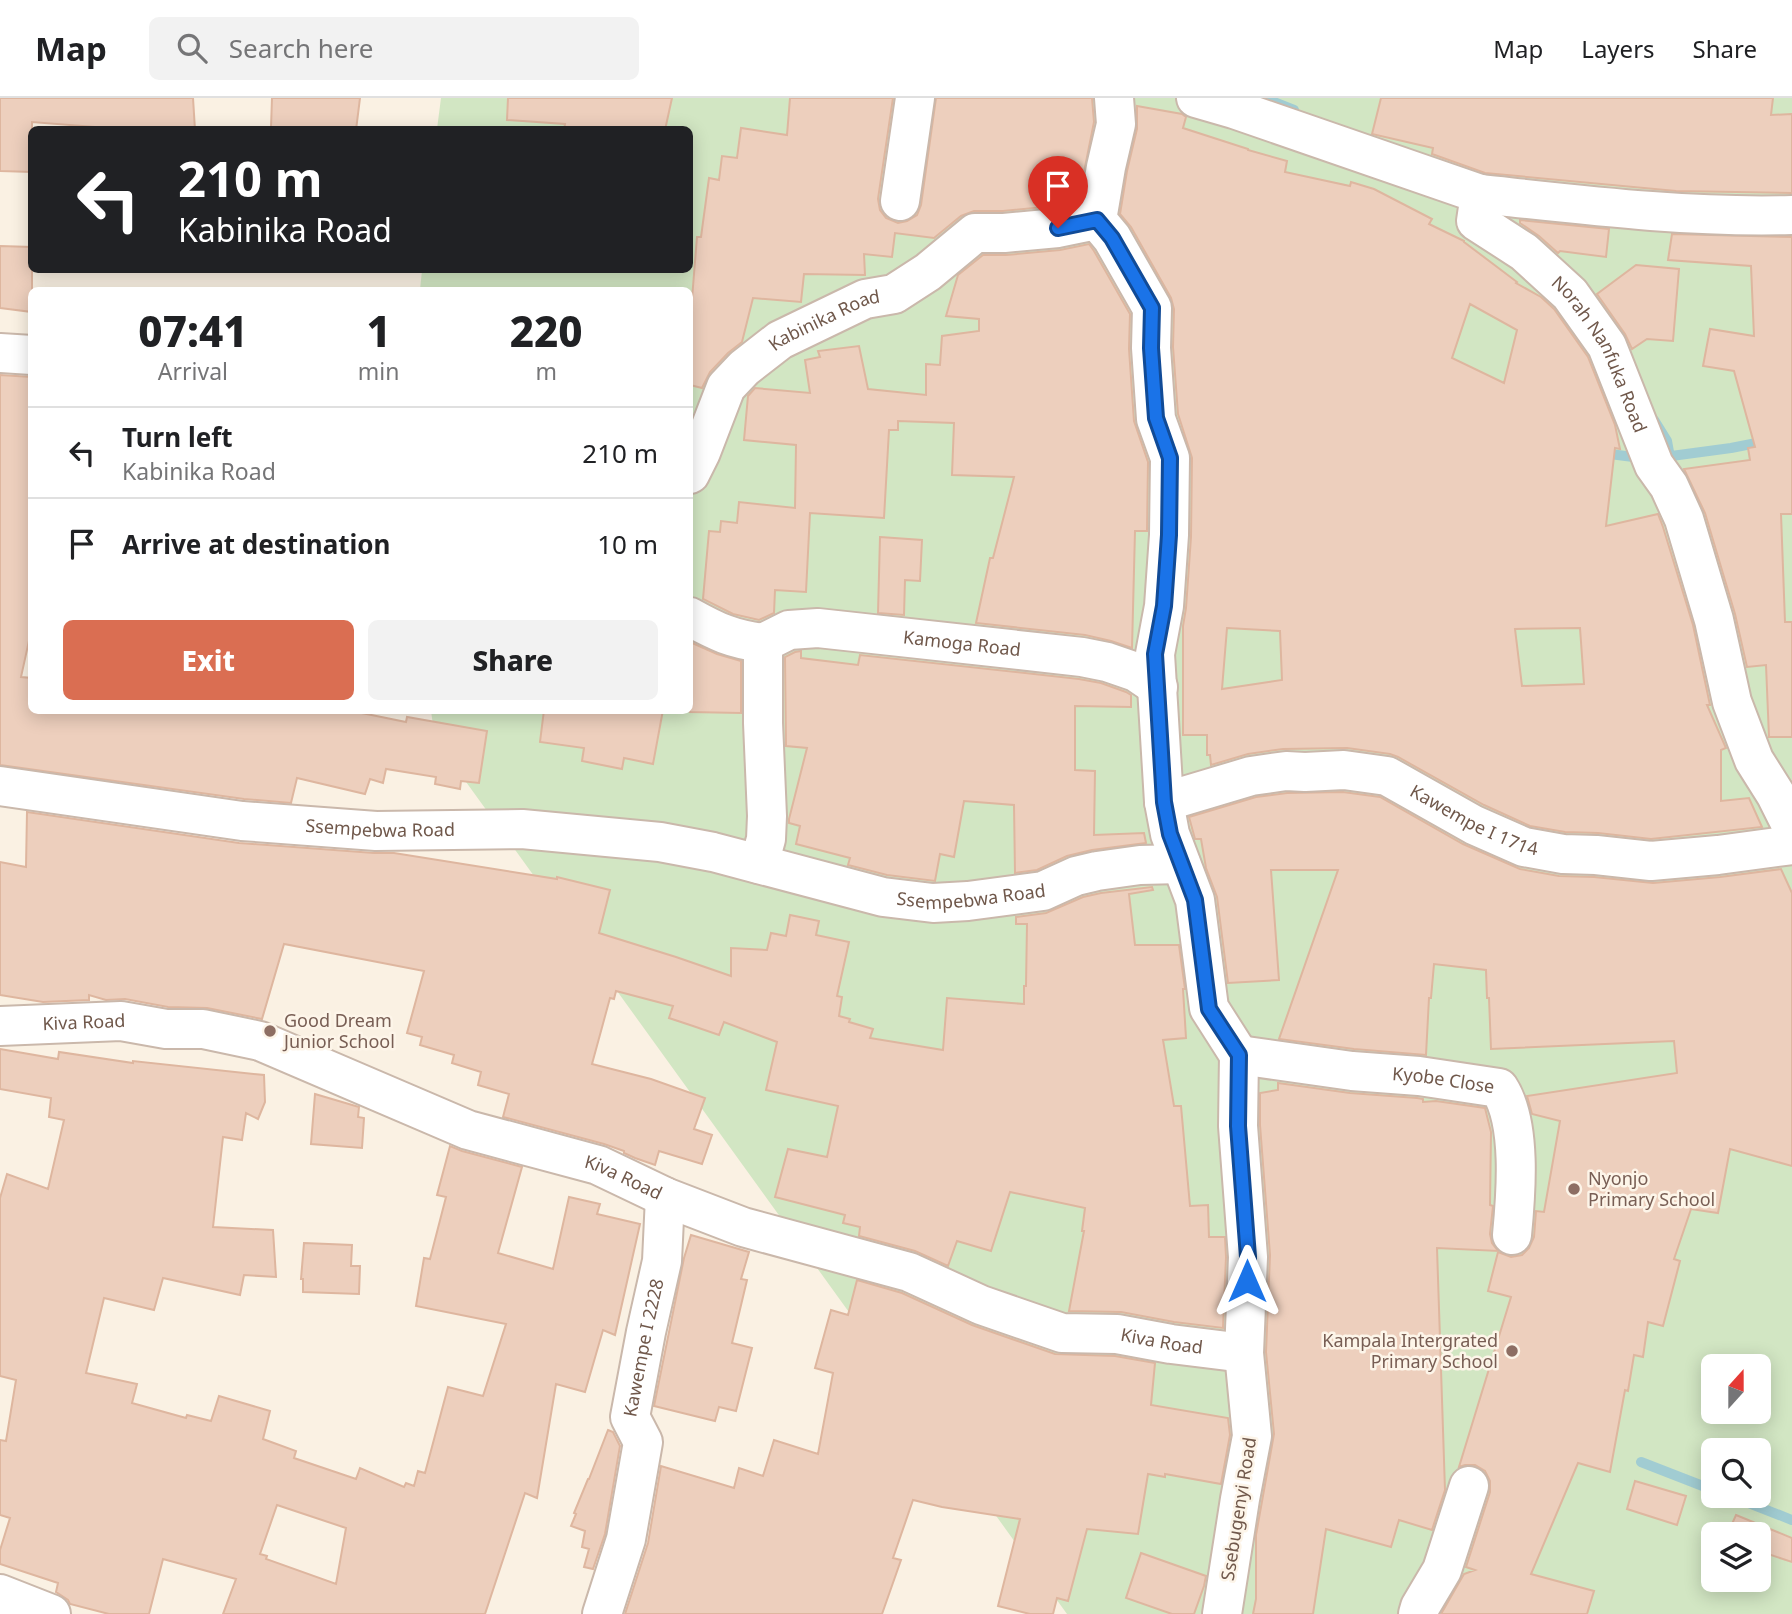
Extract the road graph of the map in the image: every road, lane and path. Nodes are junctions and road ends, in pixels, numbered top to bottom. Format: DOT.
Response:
graph roads {
  1 [pos="915,98"];
  2 [pos="1114,98"];
  3 [pos="1196,98"];
  4 [pos="1480,194"];
  5 [pos="900,201"];
  6 [pos="1792,215"];
  7 [pos="1097,220"];
  8 [pos="0,353"];
  9 [pos="28,355"];
  10 [pos="705,405"];
  11 [pos="693,468"];
  12 [pos="693,619"];
  13 [pos="763,643"];
  14 [pos="1158,687"];
  15 [pos="0,786"];
  16 [pos="1164,802"];
  17 [pos="1792,827"];
  18 [pos="1792,845"];
  19 [pos="759,864"];
  20 [pos="1181,864"];
  21 [pos="0,1026"];
  22 [pos="1239,1055"];
  23 [pos="665,1197"];
  24 [pos="1512,1235"];
  25 [pos="1244,1353"];
  26 [pos="1469,1486"];
  27 [pos="0,1594"];
  28 [pos="51,1614"];
  29 [pos="602,1614"];
  30 [pos="1222,1614"];
  31 [pos="1418,1614"];
  1 -- 5 [label="street"];
  2 -- 7 [label="street"];
  3 -- 4 [label="street"];
  4 -- 6 [label="street"];
  4 -- 17 [label="street, Norah Nanfuka Road"];
  7 -- 10 [label="street, Kabinika Road"];
  7 -- 14 [label="street"];
  8 -- 9 [label="street"];
  10 -- 11 [label="street, Kabinika Road"];
  12 -- 13 [label="street"];
  13 -- 14 [label="street, Kamoga Road"];
  13 -- 19 [label="street"];
  14 -- 16 [label="street"];
  15 -- 19 [label="street, Ssempebwa Road"];
  16 -- 18 [label="street, Kawempe I 1714"];
  16 -- 20 [label="street"];
  19 -- 20 [label="street, Ssempebwa Road"];
  20 -- 22 [label="street"];
  21 -- 23 [label="street, Kiva Road"];
  22 -- 24 [label="street, Kyobe Close"];
  22 -- 25 [label="street, Ssebugenyi Road"];
  23 -- 25 [label="street, Kiva Road"];
  23 -- 29 [label="street, Kawempe I 2228"];
  25 -- 30 [label="street, Ssebugenyi Road"];
  26 -- 31 [label="street"];
  27 -- 28 [label="street"];
}
